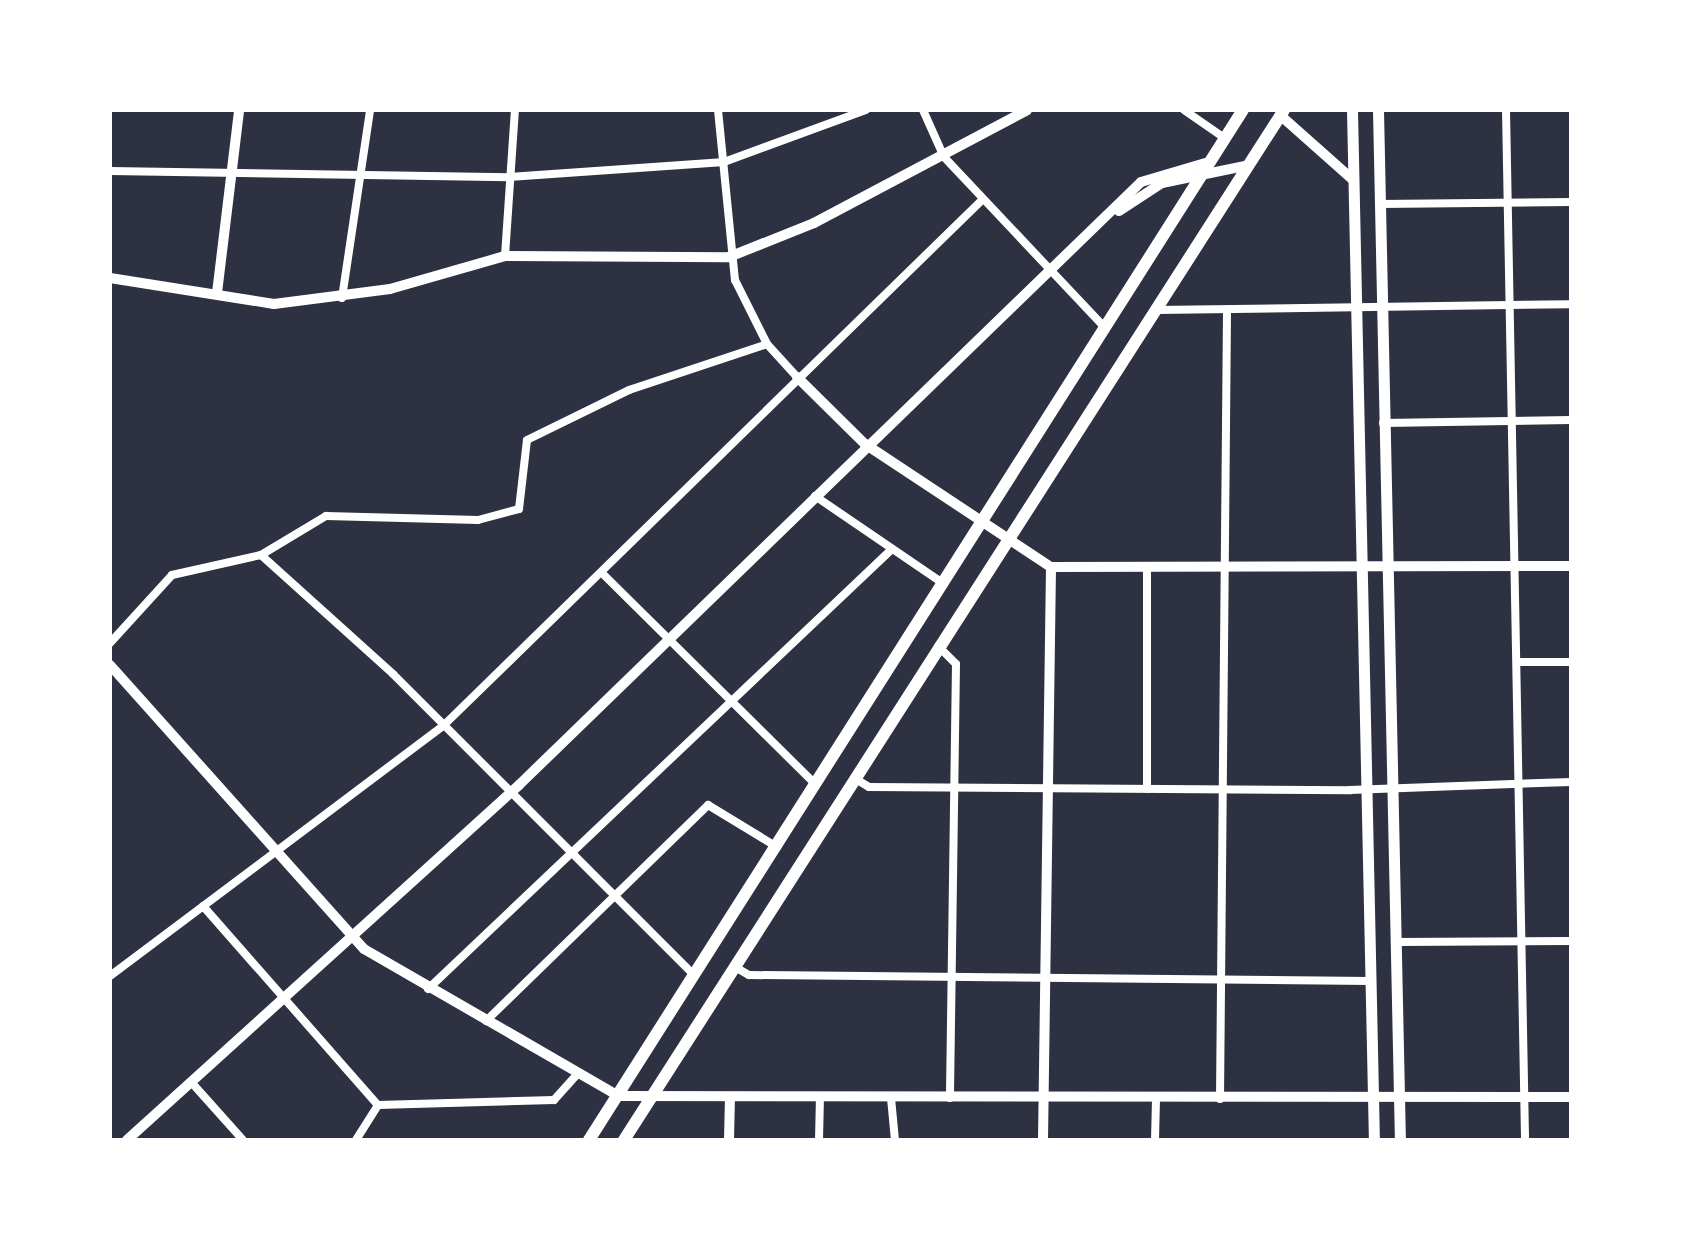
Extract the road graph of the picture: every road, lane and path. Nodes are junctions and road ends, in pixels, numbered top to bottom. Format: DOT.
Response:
graph roads {
  1 [pos="239,110"];
  2 [pos="370,110"];
  3 [pos="515,110"];
  4 [pos="718,110"];
  5 [pos="866,110"];
  6 [pos="923,110"];
  7 [pos="1027,110"];
  8 [pos="1184,110"];
  9 [pos="1242,110"];
  10 [pos="1352,110"];
  11 [pos="1378,110"];
  12 [pos="1506,110"];
  13 [pos="1282,113"];
  14 [pos="1223,137"];
  15 [pos="944,158"];
  16 [pos="724,162"];
  17 [pos="1245,166"];
  18 [pos="1203,169"];
  19 [pos="110,171"];
  20 [pos="232,172"];
  21 [pos="360,175"];
  22 [pos="509,177"];
  23 [pos="1352,180"];
  24 [pos="982,200"];
  25 [pos="1571,202"];
  26 [pos="1508,203"];
  27 [pos="1379,204"];
  28 [pos="505,256"];
  29 [pos="730,257"];
  30 [pos="1048,269"];
  31 [pos="110,278"];
  32 [pos="217,293"];
  33 [pos="342,298"];
  34 [pos="1571,304"];
  35 [pos="1510,305"];
  36 [pos="1356,308"];
  37 [pos="1382,308"];
  38 [pos="1150,310"];
  39 [pos="1227,310"];
  40 [pos="1103,326"];
  41 [pos="767,344"];
  42 [pos="797,376"];
  43 [pos="1571,420"];
  44 [pos="1514,421"];
  45 [pos="1383,423"];
  46 [pos="865,444"];
  47 [pos="815,496"];
  48 [pos="983,518"];
  49 [pos="1007,533"];
  50 [pos="891,550"];
  51 [pos="261,555"];
  52 [pos="1518,565"];
  53 [pos="1571,566"];
  54 [pos="1051,567"];
  55 [pos="1147,567"];
  56 [pos="1224,567"];
  57 [pos="1362,567"];
  58 [pos="1388,567"];
  59 [pos="605,576"];
  60 [pos="944,584"];
  61 [pos="668,642"];
  62 [pos="110,643"];
  63 [pos="937,645"];
  64 [pos="1520,662"];
  65 [pos="1571,662"];
  66 [pos="110,665"];
  67 [pos="730,703"];
  68 [pos="443,726"];
  69 [pos="854,778"];
  70 [pos="1571,782"];
  71 [pos="1523,783"];
  72 [pos="816,784"];
  73 [pos="953,788"];
  74 [pos="1048,788"];
  75 [pos="1393,788"];
  76 [pos="1147,789"];
  77 [pos="1225,789"];
  78 [pos="1366,790"];
  79 [pos="510,794"];
  80 [pos="777,847"];
  81 [pos="275,850"];
  82 [pos="571,853"];
  83 [pos="615,898"];
  84 [pos="203,906"];
  85 [pos="353,938"];
  86 [pos="1524,940"];
  87 [pos="1571,940"];
  88 [pos="1397,942"];
  89 [pos="735,966"];
  90 [pos="694,975"];
  91 [pos="110,976"];
  92 [pos="952,977"];
  93 [pos="1044,978"];
  94 [pos="1223,980"];
  95 [pos="1371,981"];
  96 [pos="428,988"];
  97 [pos="284,1001"];
  98 [pos="486,1021"];
  99 [pos="578,1073"];
  100 [pos="192,1083"];
  101 [pos="619,1096"];
  102 [pos="654,1096"];
  103 [pos="730,1097"];
  104 [pos="820,1097"];
  105 [pos="1571,1097"];
  106 [pos="891,1098"];
  107 [pos="950,1098"];
  108 [pos="1527,1098"];
  109 [pos="1045,1099"];
  110 [pos="1156,1099"];
  111 [pos="1220,1099"];
  112 [pos="1374,1101"];
  113 [pos="1399,1101"];
  114 [pos="378,1105"];
  115 [pos="127,1140"];
  116 [pos="243,1140"];
  117 [pos="356,1140"];
  118 [pos="589,1140"];
  119 [pos="624,1140"];
  120 [pos="729,1140"];
  121 [pos="820,1140"];
  122 [pos="895,1140"];
  123 [pos="1042,1140"];
  124 [pos="1155,1140"];
  125 [pos="1374,1140"];
  126 [pos="1400,1140"];
  127 [pos="1525,1140"];
  1 -- 20 [label="street"];
  2 -- 21 [label="street"];
  3 -- 22 [label="street"];
  4 -- 16 [label="street"];
  5 -- 16 [label="street"];
  6 -- 15 [label="street"];
  7 -- 15 [label="street"];
  8 -- 14 [label="street"];
  9 -- 14 [label="highway"];
  10 -- 23 [label="main road"];
  11 -- 27 [label="main road"];
  12 -- 26 [label="street"];
  13 -- 17 [label="highway"];
  13 -- 23 [label="street"];
  14 -- 18 [label="highway"];
  15 -- 24 [label="street"];
  15 -- 29 [label="street"];
  16 -- 22 [label="street"];
  16 -- 29 [label="street"];
  17 -- 18 [label="street"];
  17 -- 38 [label="highway"];
  18 -- 30 [label="street"];
  18 -- 40 [label="highway"];
  19 -- 20 [label="street"];
  20 -- 21 [label="street"];
  20 -- 32 [label="street"];
  21 -- 22 [label="street"];
  21 -- 33 [label="street"];
  22 -- 28 [label="street"];
  23 -- 36 [label="main road"];
  24 -- 30 [label="street"];
  24 -- 42 [label="street"];
  25 -- 26 [label="street"];
  26 -- 27 [label="street"];
  26 -- 35 [label="street"];
  27 -- 37 [label="main road"];
  28 -- 29 [label="street"];
  28 -- 33 [label="street"];
  29 -- 41 [label="street"];
  30 -- 40 [label="street"];
  30 -- 46 [label="street"];
  31 -- 32 [label="street"];
  32 -- 33 [label="street"];
  34 -- 35 [label="street"];
  35 -- 37 [label="street"];
  35 -- 44 [label="street"];
  36 -- 37 [label="street"];
  36 -- 39 [label="street"];
  36 -- 57 [label="main road"];
  37 -- 45 [label="main road"];
  38 -- 39 [label="street"];
  38 -- 49 [label="highway"];
  39 -- 56 [label="street"];
  40 -- 48 [label="highway"];
  41 -- 42 [label="street"];
  41 -- 51 [label="street"];
  42 -- 46 [label="street"];
  42 -- 59 [label="street"];
  43 -- 44 [label="street"];
  44 -- 45 [label="street"];
  44 -- 52 [label="street"];
  45 -- 58 [label="main road"];
  46 -- 47 [label="street"];
  46 -- 48 [label="street"];
  47 -- 50 [label="street"];
  47 -- 61 [label="street"];
  48 -- 49 [label="street"];
  48 -- 60 [label="highway"];
  49 -- 54 [label="street"];
  49 -- 63 [label="highway"];
  50 -- 60 [label="street"];
  50 -- 67 [label="street"];
  51 -- 62 [label="street"];
  51 -- 68 [label="street"];
  52 -- 53 [label="street"];
  52 -- 58 [label="street"];
  52 -- 64 [label="street"];
  54 -- 55 [label="street"];
  54 -- 74 [label="street"];
  55 -- 56 [label="street"];
  55 -- 76 [label="street"];
  56 -- 57 [label="street"];
  56 -- 77 [label="street"];
  57 -- 58 [label="street"];
  57 -- 78 [label="main road"];
  58 -- 75 [label="main road"];
  59 -- 61 [label="street"];
  59 -- 68 [label="street"];
  60 -- 72 [label="highway"];
  61 -- 67 [label="street"];
  61 -- 79 [label="street"];
  63 -- 69 [label="highway"];
  63 -- 73 [label="street"];
  64 -- 65 [label="street"];
  64 -- 71 [label="street"];
  66 -- 81 [label="street"];
  67 -- 72 [label="street"];
  67 -- 82 [label="street"];
  68 -- 79 [label="street"];
  68 -- 81 [label="street"];
  69 -- 73 [label="street"];
  69 -- 89 [label="highway"];
  70 -- 71 [label="street"];
  71 -- 75 [label="street"];
  71 -- 86 [label="street"];
  72 -- 80 [label="highway"];
  73 -- 74 [label="street"];
  73 -- 92 [label="street"];
  74 -- 76 [label="street"];
  74 -- 93 [label="street"];
  75 -- 78 [label="street"];
  75 -- 88 [label="main road"];
  76 -- 77 [label="street"];
  77 -- 78 [label="street"];
  77 -- 94 [label="street"];
  78 -- 95 [label="main road"];
  79 -- 82 [label="street"];
  79 -- 85 [label="street"];
  80 -- 83 [label="street"];
  80 -- 90 [label="highway"];
  81 -- 84 [label="street"];
  81 -- 85 [label="street"];
  82 -- 83 [label="street"];
  82 -- 96 [label="street"];
  83 -- 90 [label="street"];
  83 -- 98 [label="street"];
  84 -- 91 [label="street"];
  84 -- 97 [label="street"];
  85 -- 96 [label="street"];
  85 -- 97 [label="street"];
  86 -- 87 [label="street"];
  86 -- 88 [label="street"];
  86 -- 108 [label="street"];
  88 -- 113 [label="main road"];
  89 -- 92 [label="street"];
  89 -- 102 [label="highway"];
  90 -- 101 [label="highway"];
  92 -- 93 [label="street"];
  92 -- 107 [label="street"];
  93 -- 94 [label="street"];
  93 -- 109 [label="street"];
  94 -- 95 [label="street"];
  94 -- 111 [label="street"];
  95 -- 112 [label="main road"];
  96 -- 98 [label="street"];
  97 -- 100 [label="street"];
  97 -- 114 [label="street"];
  98 -- 99 [label="street"];
  99 -- 101 [label="street"];
  99 -- 114 [label="street"];
  100 -- 115 [label="street"];
  100 -- 116 [label="street"];
  101 -- 102 [label="street"];
  101 -- 118 [label="highway"];
  102 -- 103 [label="street"];
  102 -- 119 [label="highway"];
  103 -- 104 [label="street"];
  103 -- 120 [label="street"];
  104 -- 106 [label="street"];
  104 -- 121 [label="street"];
  105 -- 108 [label="street"];
  106 -- 107 [label="street"];
  106 -- 122 [label="street"];
  107 -- 109 [label="street"];
  108 -- 113 [label="street"];
  108 -- 127 [label="street"];
  109 -- 110 [label="street"];
  109 -- 123 [label="street"];
  110 -- 111 [label="street"];
  110 -- 124 [label="street"];
  111 -- 112 [label="street"];
  112 -- 113 [label="street"];
  112 -- 125 [label="main road"];
  113 -- 126 [label="main road"];
  114 -- 117 [label="street"];
}
